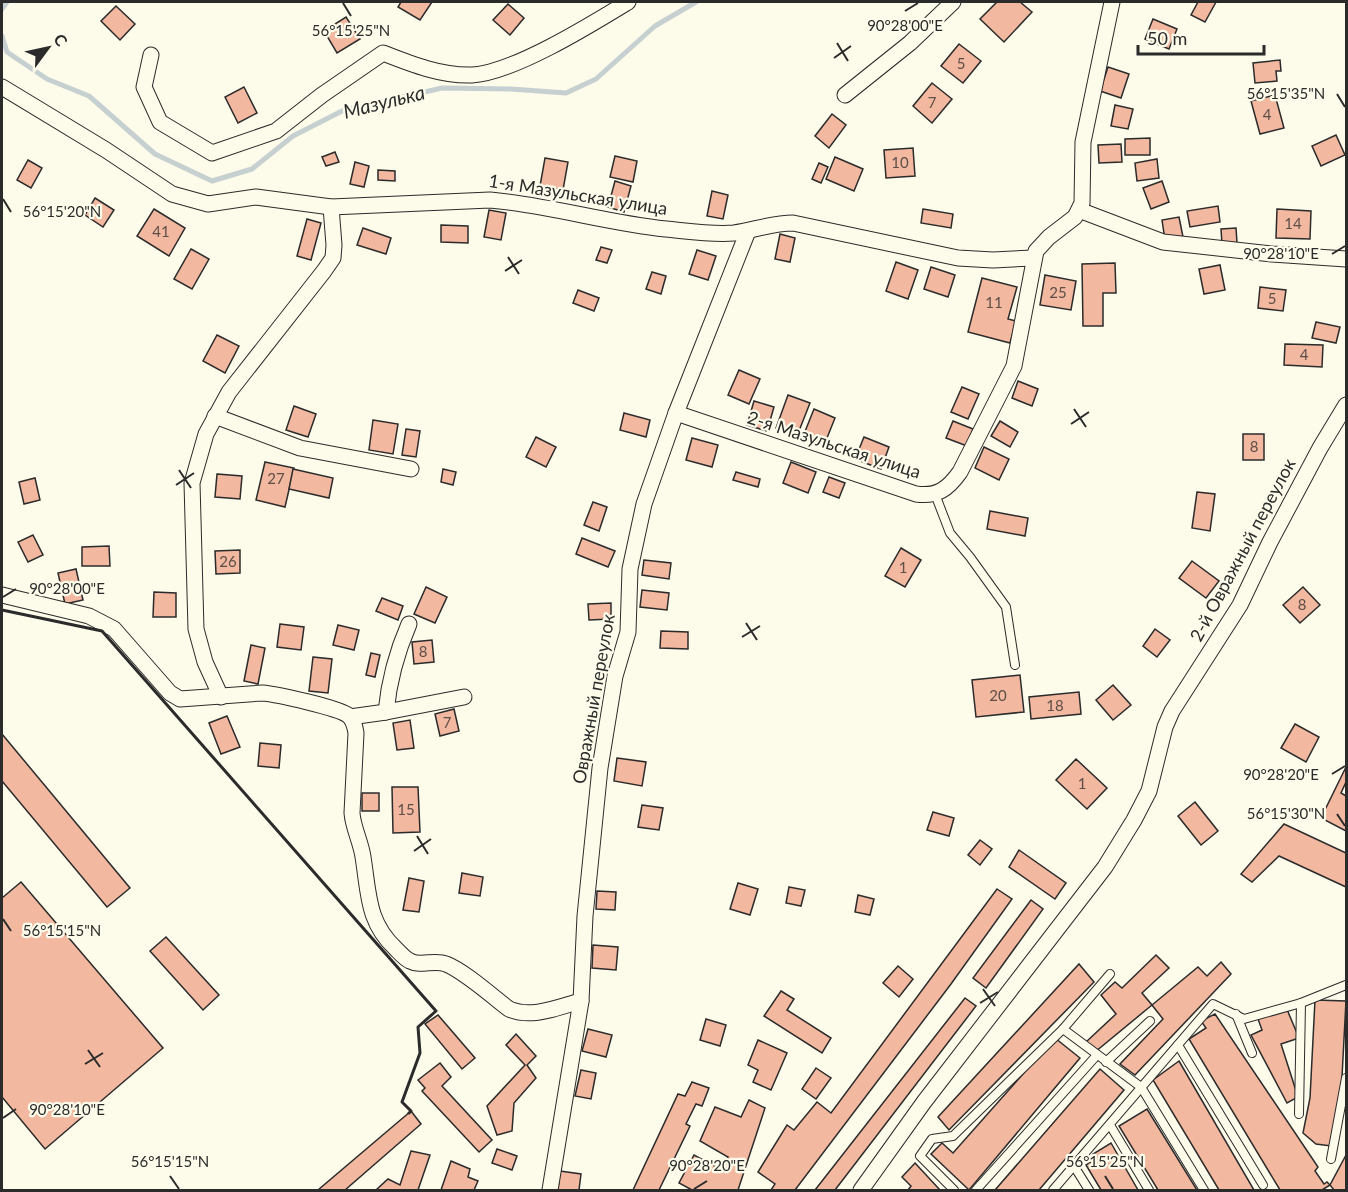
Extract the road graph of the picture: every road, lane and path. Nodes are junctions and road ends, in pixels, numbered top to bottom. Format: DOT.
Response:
graph roads {
  1 [pos="628,2"];
  2 [pos="953,2"];
  3 [pos="1113,2"];
  4 [pos="151,55"];
  5 [pos="2,87"];
  6 [pos="845,95"];
  7 [pos="331,207"];
  8 [pos="1079,210"];
  9 [pos="748,231"];
  10 [pos="1033,258"];
  11 [pos="1347,259"];
  12 [pos="1347,405"];
  13 [pos="676,413"];
  14 [pos="214,416"];
  15 [pos="411,469"];
  16 [pos="935,494"];
  17 [pos="2,595"];
  18 [pos="408,624"];
  19 [pos="1015,665"];
  20 [pos="221,697"];
  21 [pos="464,697"];
  22 [pos="386,712"];
  23 [pos="350,717"];
  24 [pos="1110,974"];
  25 [pos="1347,985"];
  26 [pos="581,1001"];
  27 [pos="1301,1003"];
  28 [pos="1236,1014"];
  29 [pos="1150,1021"];
  30 [pos="1063,1029"];
  31 [pos="1178,1045"];
  32 [pos="1252,1053"];
  33 [pos="1097,1054"];
  34 [pos="1106,1062"];
  35 [pos="1347,1078"];
  36 [pos="1141,1088"];
  37 [pos="1299,1114"];
  38 [pos="1110,1125"];
  39 [pos="1331,1159"];
  40 [pos="1074,1166"];
  41 [pos="1263,1185"];
  42 [pos="550,1191"];
  43 [pos="861,1191"];
  44 [pos="954,1191"];
  45 [pos="976,1191"];
  46 [pos="1053,1191"];
  47 [pos="1089,1191"];
  48 [pos="1149,1191"];
  49 [pos="1204,1191"];
  1 -- 4 [label="street"];
  2 -- 6 [label="street"];
  3 -- 8 [label="street"];
  5 -- 7 [label="street, 1-я Мазульская улица"];
  7 -- 9 [label="street, 1-я Мазульская улица"];
  7 -- 14 [label="street"];
  8 -- 10 [label="street"];
  8 -- 11 [label="street"];
  9 -- 10 [label="street, 1-я Мазульская улица"];
  9 -- 13 [label="street, Овражный переулок"];
  10 -- 16 [label="street, 2-я Мазульская улица"];
  12 -- 43 [label="street, 2-й Овражный переулок"];
  13 -- 16 [label="street, 2-я Мазульская улица"];
  13 -- 26 [label="street, Овражный переулок"];
  14 -- 15 [label="street"];
  14 -- 20 [label="street"];
  16 -- 19 [label="lane"];
  17 -- 20 [label="street"];
  18 -- 22 [label="street"];
  20 -- 23 [label="street"];
  21 -- 22 [label="street"];
  22 -- 23 [label="street"];
  23 -- 26 [label="street"];
  24 -- 30 [label="lane"];
  25 -- 27 [label="lane"];
  26 -- 42 [label="street, Овражный переулок"];
  27 -- 28 [label="lane"];
  27 -- 37 [label="lane"];
  28 -- 31 [label="lane"];
  28 -- 32 [label="lane"];
  29 -- 34 [label="lane"];
  30 -- 33 [label="lane"];
  30 -- 44 [label="lane"];
  31 -- 36 [label="lane"];
  31 -- 41 [label="lane"];
  33 -- 34 [label="lane"];
  33 -- 45 [label="lane"];
  34 -- 36 [label="lane"];
  35 -- 39 [label="lane"];
  36 -- 38 [label="lane"];
  36 -- 49 [label="lane"];
  38 -- 40 [label="lane"];
  38 -- 48 [label="lane"];
  40 -- 46 [label="lane"];
  40 -- 47 [label="lane"];
}
